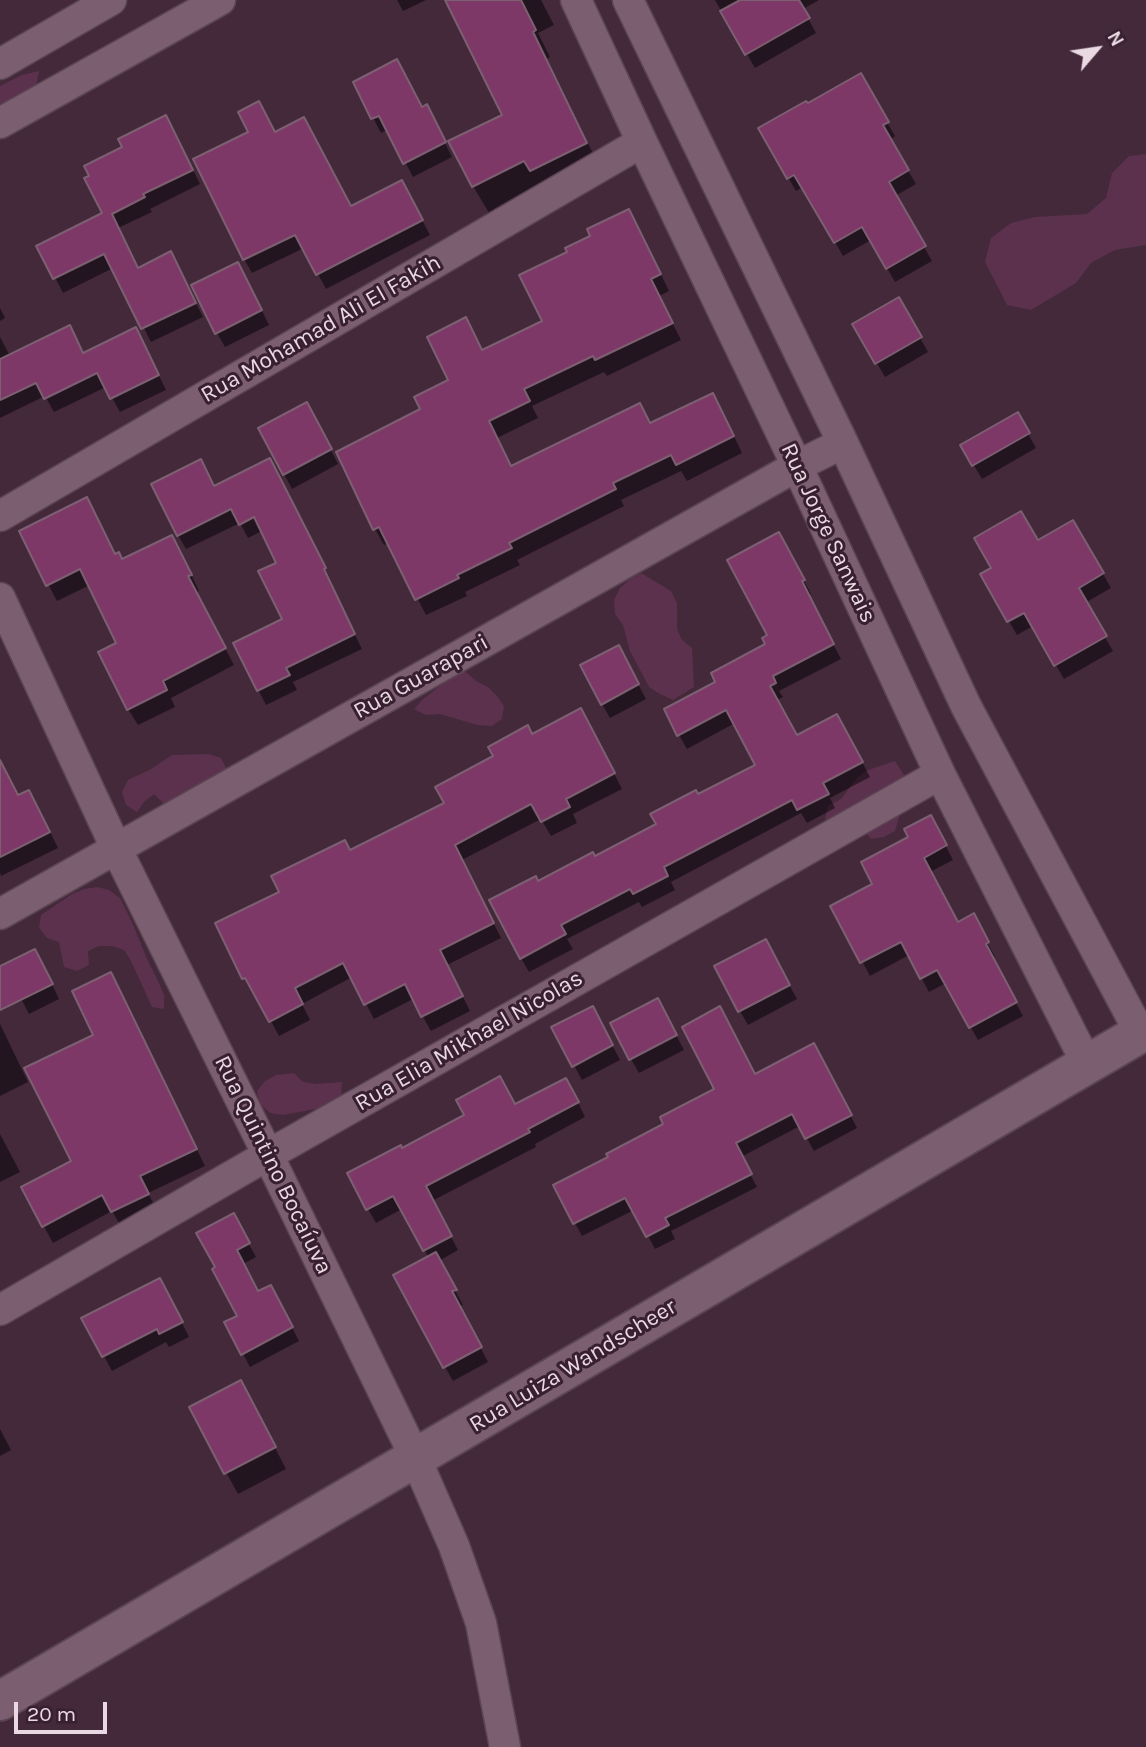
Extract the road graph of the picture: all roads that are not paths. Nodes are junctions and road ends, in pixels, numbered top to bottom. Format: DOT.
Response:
graph roads {
  1 [pos="111,0"];
  2 [pos="220,0"];
  3 [pos="576,0"];
  4 [pos="628,0"];
  5 [pos="0,64"];
  6 [pos="0,123"];
  7 [pos="642,142"];
  8 [pos="843,443"];
  9 [pos="797,466"];
  10 [pos="0,516"];
  11 [pos="0,598"];
  12 [pos="940,774"];
  13 [pos="116,848"];
  14 [pos="0,914"];
  15 [pos="1143,1031"];
  16 [pos="1087,1063"];
  17 [pos="268,1155"];
  18 [pos="0,1310"];
  19 [pos="416,1459"];
  20 [pos="0,1701"];
  21 [pos="505,1747"];
  1 -- 5 [label="street"];
  2 -- 6 [label="street"];
  3 -- 7 [label="street, Rua Jorge Sanwais"];
  4 -- 8 [label="street"];
  7 -- 9 [label="street, Rua Jorge Sanwais"];
  7 -- 10 [label="street, Rua Mohamad Ali El Fakih"];
  8 -- 9 [label="street, Rua Guarapari"];
  8 -- 15 [label="street"];
  9 -- 12 [label="street, Rua Jorge Sanwais"];
  9 -- 13 [label="street, Rua Guarapari"];
  11 -- 13 [label="street, Rua Quintino Bocaíuva"];
  12 -- 16 [label="street, Rua Jorge Sanwais"];
  12 -- 17 [label="street, Rua Elia Mikhael Nicolas"];
  13 -- 14 [label="street, Rua Guarapari"];
  13 -- 17 [label="street, Rua Quintino Bocaíuva"];
  15 -- 16 [label="main road, Rua Luiza Wandscheer"];
  16 -- 19 [label="main road, Rua Luiza Wandscheer"];
  17 -- 18 [label="street, Rua Elia Mikhael Nicolas"];
  17 -- 19 [label="street, Rua Quintino Bocaíuva"];
  19 -- 20 [label="main road, Rua Luiza Wandscheer"];
  19 -- 21 [label="street, Rua Quintino Bocaíuva"];
}
